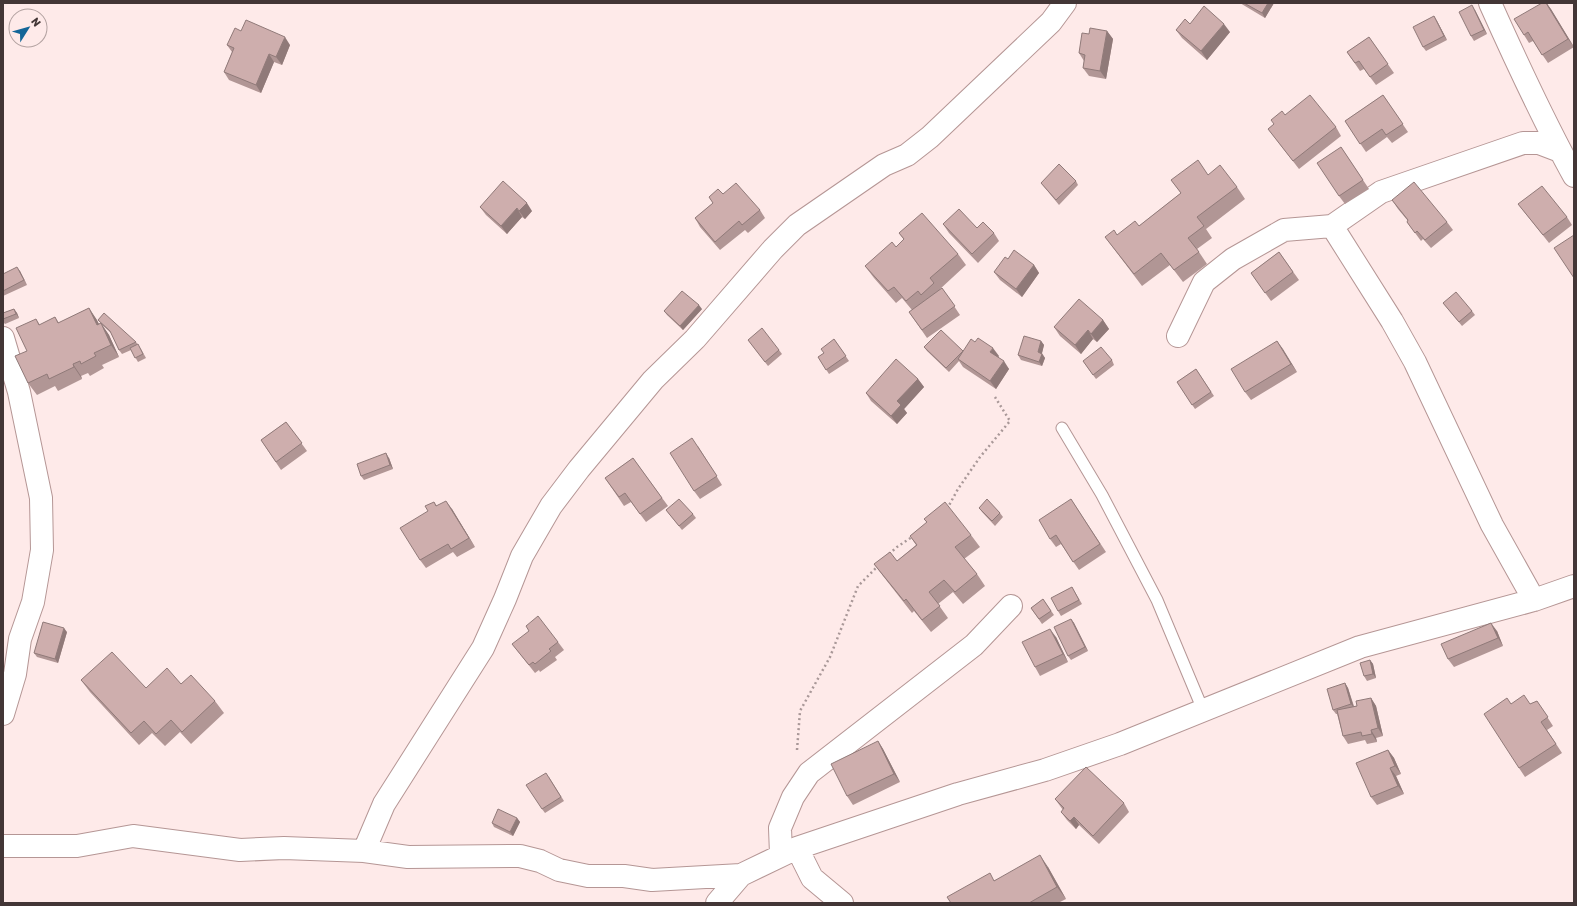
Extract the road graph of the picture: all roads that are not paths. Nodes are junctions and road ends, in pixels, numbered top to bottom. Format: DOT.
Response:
graph roads {
  1 [pos="1065,3"];
  2 [pos="1490,3"];
  3 [pos="1560,151"];
  4 [pos="1574,176"];
  5 [pos="1332,226"];
  6 [pos="1178,336"];
  7 [pos="3,338"];
  8 [pos="1062,428"];
  9 [pos="1574,586"];
  10 [pos="1534,600"];
  11 [pos="1011,606"];
  12 [pos="1203,710"];
  13 [pos="3,714"];
  14 [pos="3,846"];
  15 [pos="364,851"];
  16 [pos="789,851"];
  17 [pos="741,876"];
  18 [pos="717,903"];
  19 [pos="842,903"];
  1 -- 15 [label="street"];
  2 -- 3 [label="street"];
  3 -- 4 [label="street"];
  3 -- 5 [label="street"];
  5 -- 6 [label="street"];
  5 -- 10 [label="street"];
  7 -- 13 [label="street"];
  8 -- 12 [label="lane"];
  9 -- 10 [label="street"];
  10 -- 12 [label="street"];
  11 -- 16 [label="street"];
  12 -- 16 [label="street"];
  14 -- 15 [label="street"];
  15 -- 17 [label="street"];
  16 -- 17 [label="street"];
  16 -- 19 [label="street"];
  17 -- 18 [label="street"];
}
